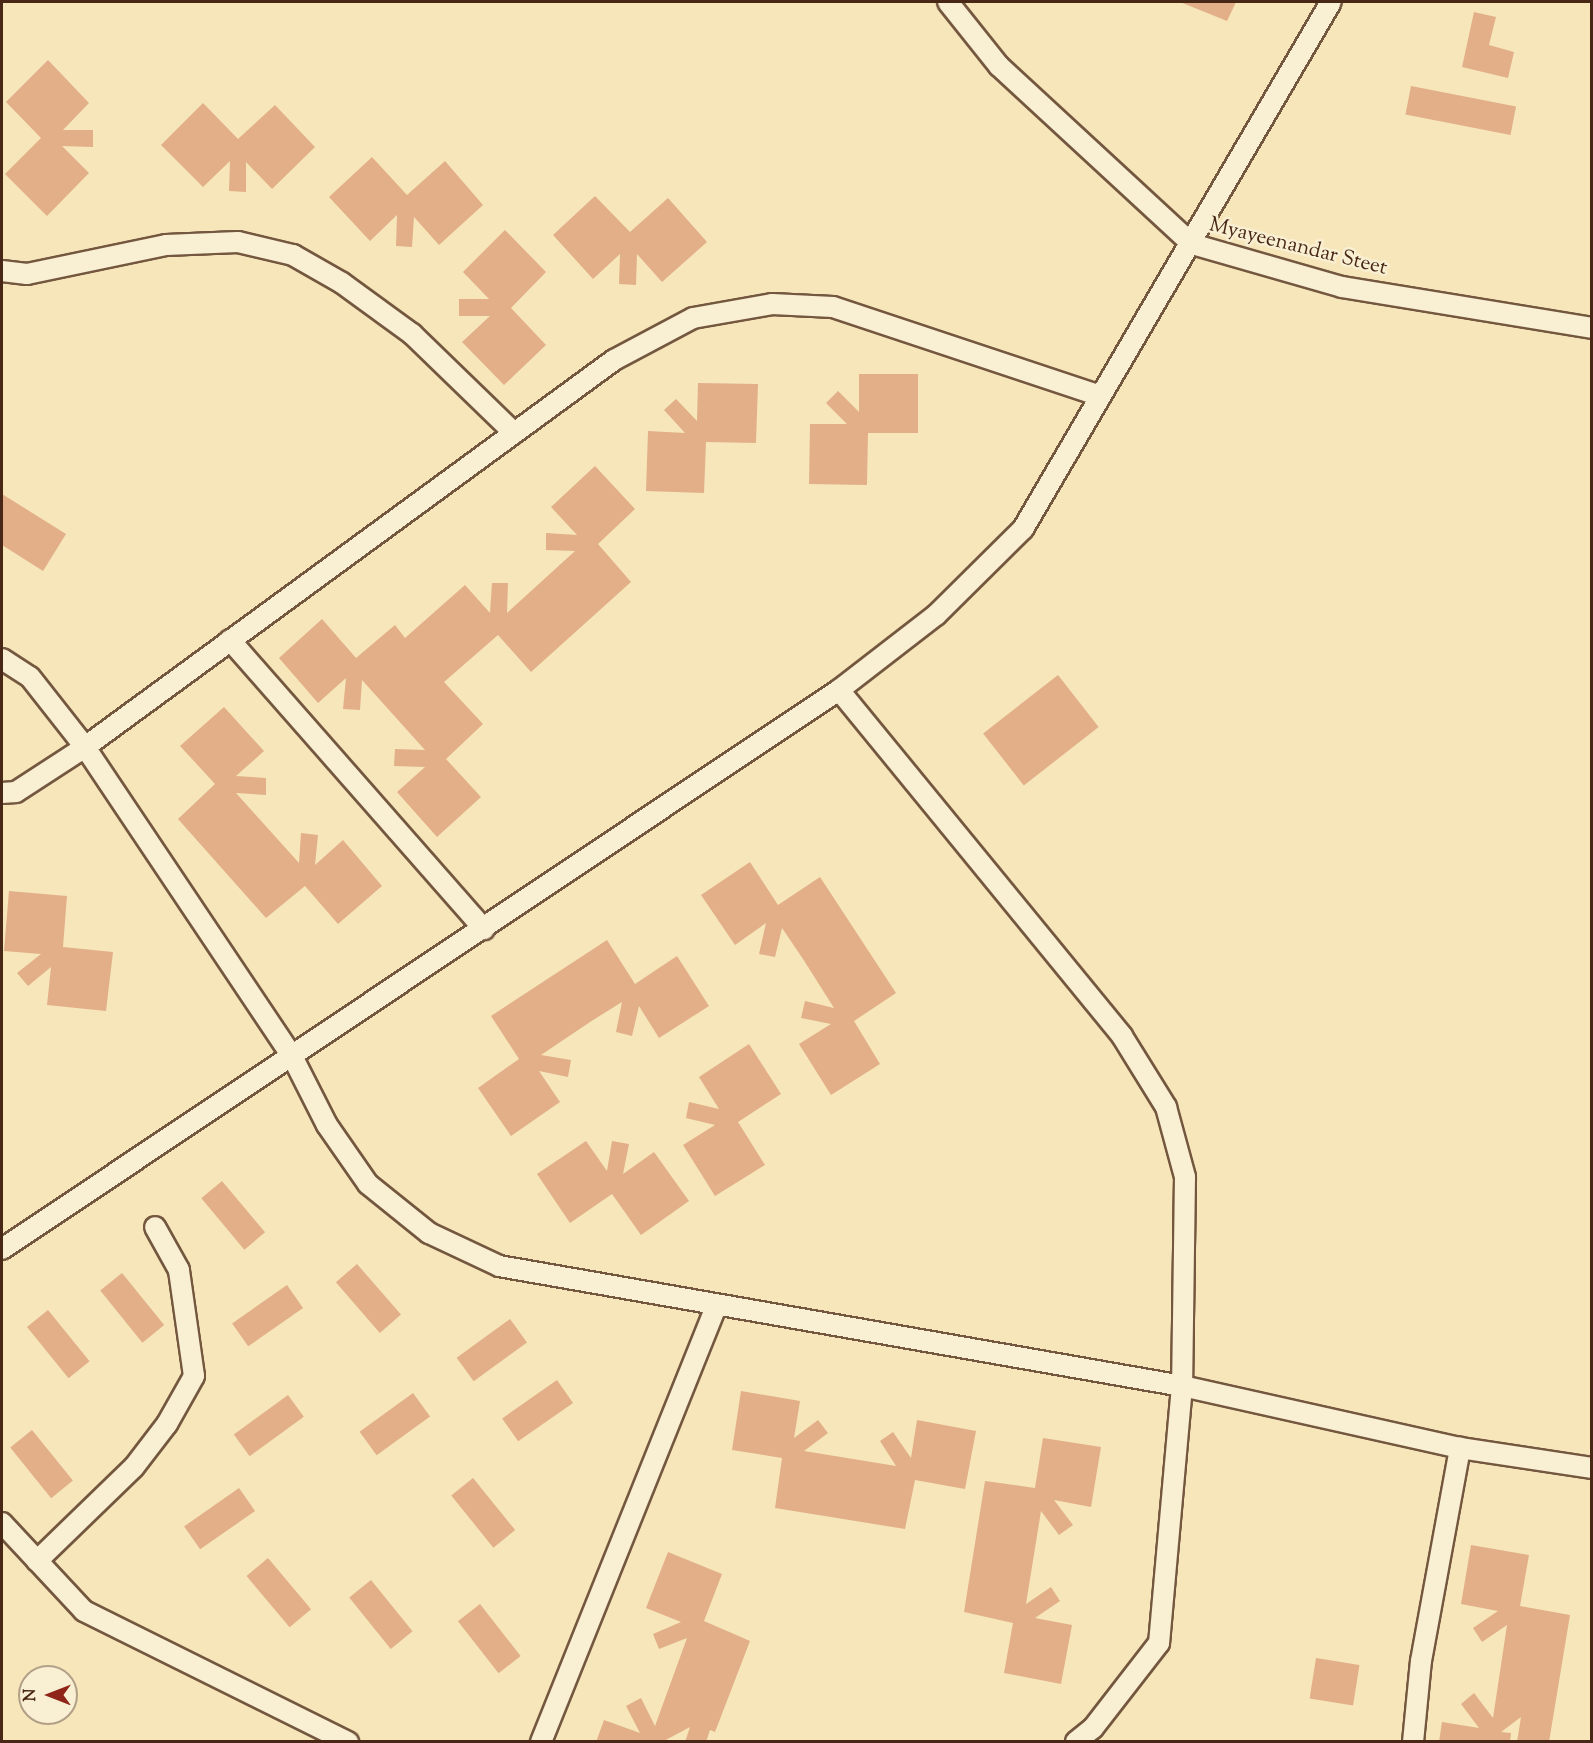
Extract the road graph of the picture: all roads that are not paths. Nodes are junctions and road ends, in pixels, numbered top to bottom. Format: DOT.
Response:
graph roads {
  1 [pos="948,2"];
  2 [pos="1331,2"];
  3 [pos="1192,244"];
  4 [pos="2,272"];
  5 [pos="1592,328"];
  6 [pos="1101,396"];
  7 [pos="514,433"];
  8 [pos="231,640"];
  9 [pos="2,659"];
  10 [pos="839,690"];
  11 [pos="85,747"];
  12 [pos="2,794"];
  13 [pos="484,928"];
  14 [pos="293,1058"];
  15 [pos="155,1227"];
  16 [pos="2,1249"];
  17 [pos="716,1307"];
  18 [pos="1182,1386"];
  19 [pos="1460,1448"];
  20 [pos="1592,1468"];
  21 [pos="2,1523"];
  22 [pos="37,1561"];
  23 [pos="348,1742"];
  24 [pos="541,1742"];
  25 [pos="1076,1742"];
  26 [pos="1413,1742"];
  1 -- 3 [label="street, Myayeenandar Steet"];
  2 -- 3 [label="street"];
  3 -- 5 [label="street, Myayeenandar Steet"];
  3 -- 6 [label="street"];
  4 -- 7 [label="street"];
  6 -- 7 [label="street"];
  6 -- 10 [label="street"];
  7 -- 8 [label="street"];
  8 -- 11 [label="street"];
  8 -- 13 [label="street"];
  9 -- 11 [label="street"];
  10 -- 13 [label="street"];
  10 -- 18 [label="street"];
  11 -- 12 [label="street"];
  11 -- 14 [label="street"];
  13 -- 14 [label="street"];
  14 -- 16 [label="street"];
  14 -- 17 [label="street"];
  15 -- 22 [label="street"];
  17 -- 18 [label="street"];
  17 -- 24 [label="street"];
  18 -- 19 [label="street"];
  18 -- 25 [label="street"];
  19 -- 20 [label="street"];
  19 -- 26 [label="street"];
  21 -- 22 [label="street"];
  22 -- 23 [label="street"];
}
